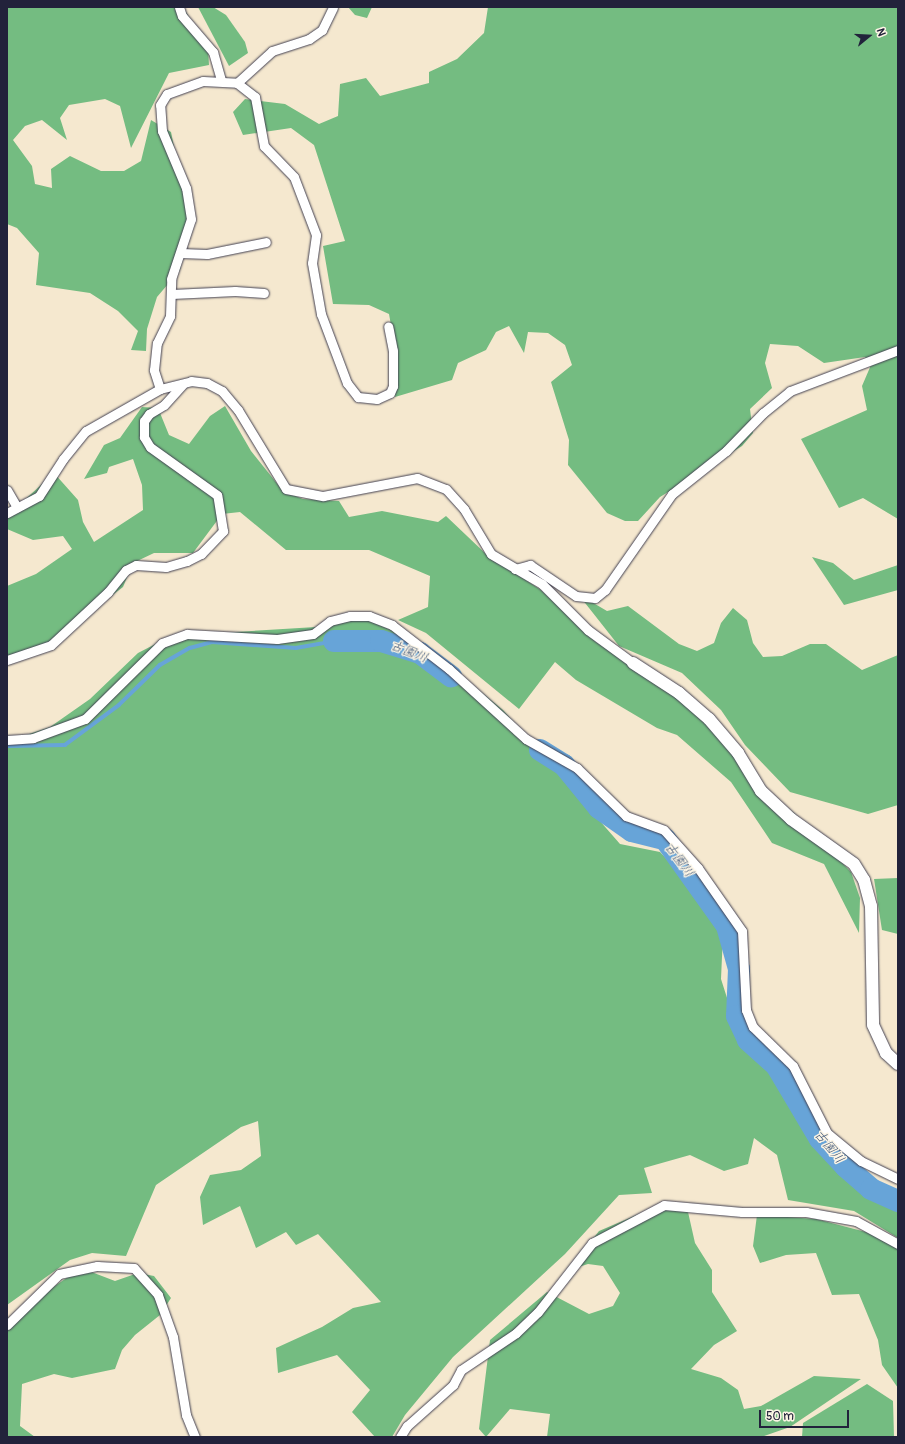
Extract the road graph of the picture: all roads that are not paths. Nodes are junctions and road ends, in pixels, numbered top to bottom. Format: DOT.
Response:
graph roads {
  1 [pos="180,7"];
  2 [pos="333,7"];
  3 [pos="221,80"];
  4 [pos="238,83"];
  5 [pos="266,242"];
  6 [pos="181,253"];
  7 [pos="264,293"];
  8 [pos="172,294"];
  9 [pos="388,326"];
  10 [pos="898,350"];
  11 [pos="183,383"];
  12 [pos="160,389"];
  13 [pos="7,490"];
  14 [pos="17,508"];
  15 [pos="7,513"];
  16 [pos="515,569"];
  17 [pos="7,660"];
  18 [pos="633,663"];
  19 [pos="7,740"];
  20 [pos="898,1064"];
  21 [pos="898,1179"];
  22 [pos="898,1244"];
  23 [pos="7,1325"];
  24 [pos="194,1437"];
  25 [pos="400,1437"];
  1 -- 3 [label="street"];
  2 -- 4 [label="street"];
  3 -- 4 [label="street"];
  3 -- 6 [label="street"];
  4 -- 9 [label="street"];
  5 -- 6 [label="street"];
  6 -- 8 [label="street"];
  7 -- 8 [label="street"];
  8 -- 12 [label="street"];
  10 -- 16 [label="street"];
  11 -- 12 [label="street"];
  11 -- 16 [label="street"];
  11 -- 17 [label="street"];
  12 -- 14 [label="street"];
  13 -- 14 [label="street"];
  14 -- 15 [label="street"];
  16 -- 18 [label="street"];
  18 -- 20 [label="street"];
  19 -- 21 [label="street"];
  22 -- 25 [label="street"];
  23 -- 24 [label="street"];
}
